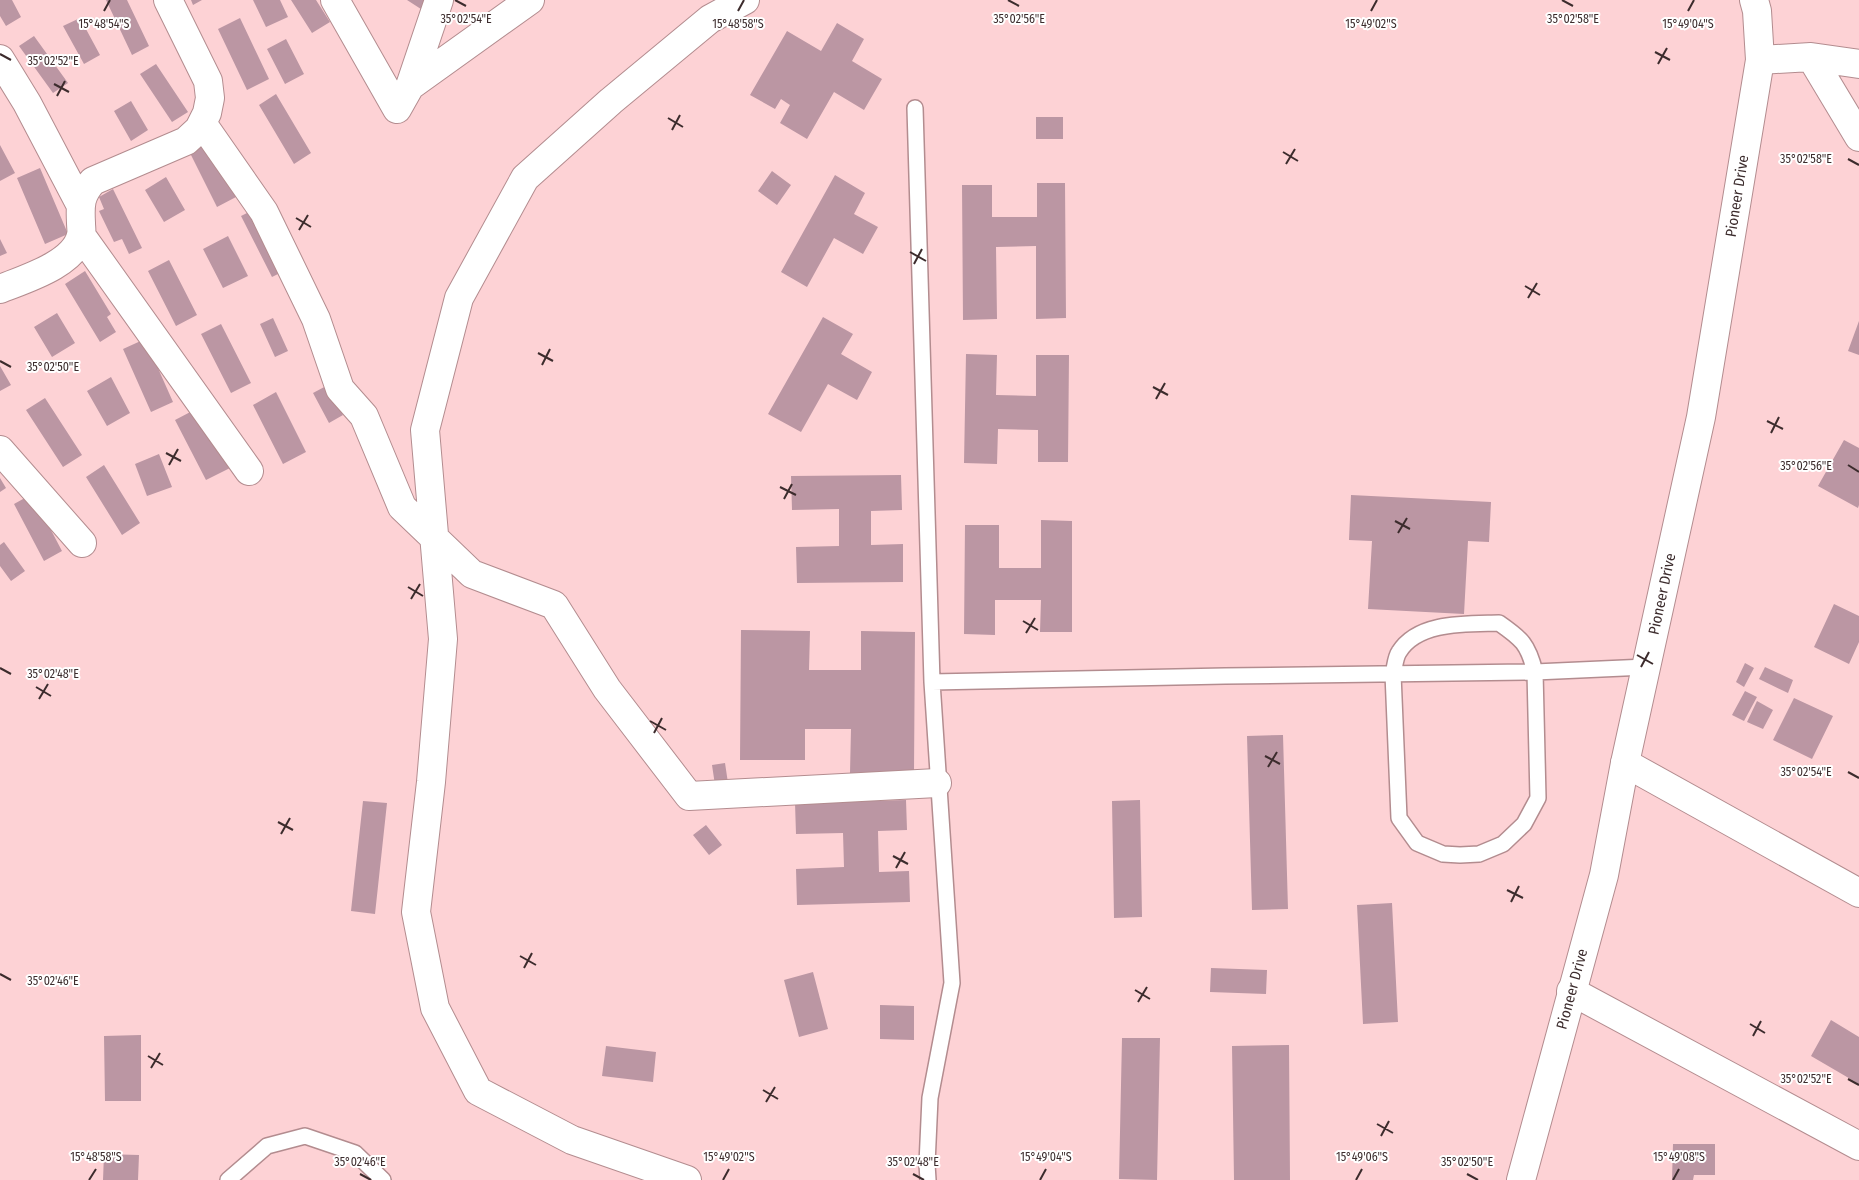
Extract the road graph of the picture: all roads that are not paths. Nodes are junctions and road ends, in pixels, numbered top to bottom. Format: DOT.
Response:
graph roads {
  1 [pos="168,0"];
  2 [pos="335,0"];
  3 [pos="439,0"];
  4 [pos="530,0"];
  5 [pos="746,0"];
  6 [pos="1754,0"];
  7 [pos="1811,57"];
  8 [pos="0,59"];
  9 [pos="1760,60"];
  10 [pos="1859,64"];
  11 [pos="410,86"];
  12 [pos="915,108"];
  13 [pos="202,123"];
  14 [pos="1859,137"];
  15 [pos="80,204"];
  16 [pos="81,235"];
  17 [pos="0,288"];
  18 [pos="0,450"];
  19 [pos="249,471"];
  20 [pos="435,539"];
  21 [pos="82,543"];
  22 [pos="1646,667"];
  23 [pos="1535,672"];
  24 [pos="1393,674"];
  25 [pos="932,682"];
  26 [pos="1625,763"];
  27 [pos="938,782"];
  28 [pos="1859,893"];
  29 [pos="1571,992"];
  30 [pos="1859,1146"];
  31 [pos="228,1180"];
  32 [pos="383,1180"];
  33 [pos="686,1180"];
  34 [pos="928,1180"];
  35 [pos="1521,1180"];
  1 -- 13 [label="street"];
  2 -- 11 [label="street"];
  3 -- 11 [label="street"];
  4 -- 11 [label="street"];
  5 -- 20 [label="street"];
  6 -- 9 [label="street, Pioneer Drive"];
  7 -- 9 [label="street"];
  7 -- 10 [label="street"];
  7 -- 14 [label="street"];
  8 -- 15 [label="street"];
  9 -- 22 [label="street, Pioneer Drive"];
  12 -- 25 [label="lane"];
  13 -- 15 [label="street"];
  13 -- 20 [label="street"];
  15 -- 16 [label="street"];
  16 -- 17 [label="street"];
  16 -- 19 [label="street"];
  18 -- 21 [label="street"];
  20 -- 27 [label="street"];
  20 -- 33 [label="street"];
  22 -- 23 [label="lane"];
  22 -- 26 [label="street, Pioneer Drive"];
  23 -- 24 [label="lane"];
  23 -- 24 [label="lane"];
  23 -- 24 [label="lane"];
  24 -- 25 [label="lane"];
  25 -- 27 [label="lane"];
  26 -- 28 [label="street"];
  26 -- 29 [label="street, Pioneer Drive"];
  27 -- 34 [label="lane"];
  29 -- 30 [label="street"];
  29 -- 35 [label="street, Pioneer Drive"];
  31 -- 32 [label="lane"];
}
